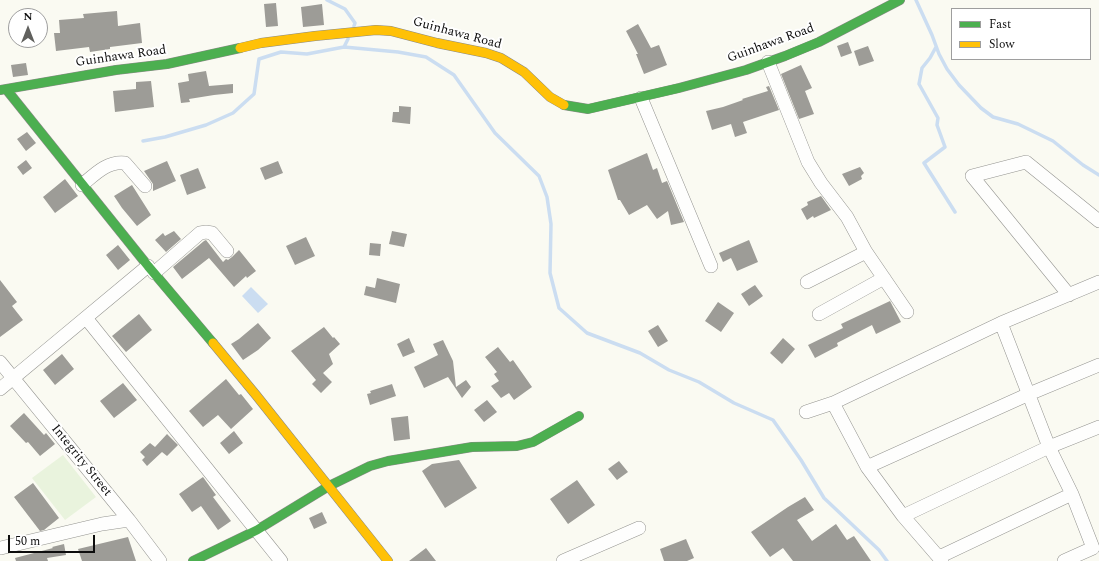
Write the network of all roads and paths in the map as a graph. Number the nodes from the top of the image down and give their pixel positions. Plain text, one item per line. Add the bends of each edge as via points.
1 (900, 0) edge
2 (768, 62) junction
3 (3, 89) edge
4 (641, 98) junction
5 (82, 185) junction
6 (145, 186) dead end
7 (1099, 221) edge
8 (227, 251) dead end
9 (866, 252) junction
10 (711, 266) dead end
11 (151, 270) junction
12 (884, 278) junction
13 (807, 282) dead end
14 (1099, 282) edge
15 (1069, 295) junction
16 (907, 312) dead end
17 (819, 314) dead end
18 (86, 318) junction
19 (1001, 323) junction
20 (0, 362) edge
21 (1099, 365) edge
22 (13, 377) junction
23 (0, 389) edge
24 (1028, 394) junction
25 (833, 403) junction
26 (806, 412) dead end
27 (579, 416) dead end
28 (1099, 427) edge
29 (1049, 447) junction
30 (868, 467) junction
31 (329, 486) junction
32 (1072, 494) junction
33 (903, 516) junction
34 (129, 520) junction
35 (639, 528) dead end
36 (257, 530) junction
37 (2, 548) dead end
38 (1090, 556) edge
39 (941, 559) edge
40 (160, 561) edge
41 (193, 561) edge
42 (281, 561) edge
43 (388, 561) edge
44 (563, 561) edge
45 (1064, 561) edge

1 - 2 street, Guinhawa Road via 855,25
2 - 4 street, Guinhawa Road
2 - 9 street via 808,162 821,184 847,217
3 - 4 street, Guinhawa Road via 167,64 261,44 357,32 391,31 501,58 524,72 550,97 575,108 588,109
3 - 5 street
4 - 10 street
5 - 6 street via 104,167 117,162 125,163
5 - 11 street
7 - 15 street via 1026,162 972,176
8 - 11 street via 212,233 200,233
9 - 12 street
9 - 13 street
11 - 18 street
11 - 31 street
12 - 16 street
12 - 17 street
14 - 15 street
15 - 19 street
18 - 22 street
18 - 36 street
19 - 24 street
19 - 25 street
20 - 22 street, Integrity Street
21 - 24 street
22 - 23 street
22 - 34 street, Integrity Street
24 - 29 street
24 - 30 street
25 - 26 street
25 - 30 street
27 - 31 street via 533,442 517,446 472,447 388,461 370,466
28 - 29 street
29 - 32 street
29 - 33 street
30 - 33 street
31 - 36 street
31 - 43 street
32 - 38 street via 1093,548
32 - 39 street
33 - 39 street
34 - 37 street
34 - 40 street, Integrity Street
35 - 44 street
36 - 41 street
36 - 42 street
38 - 45 street

